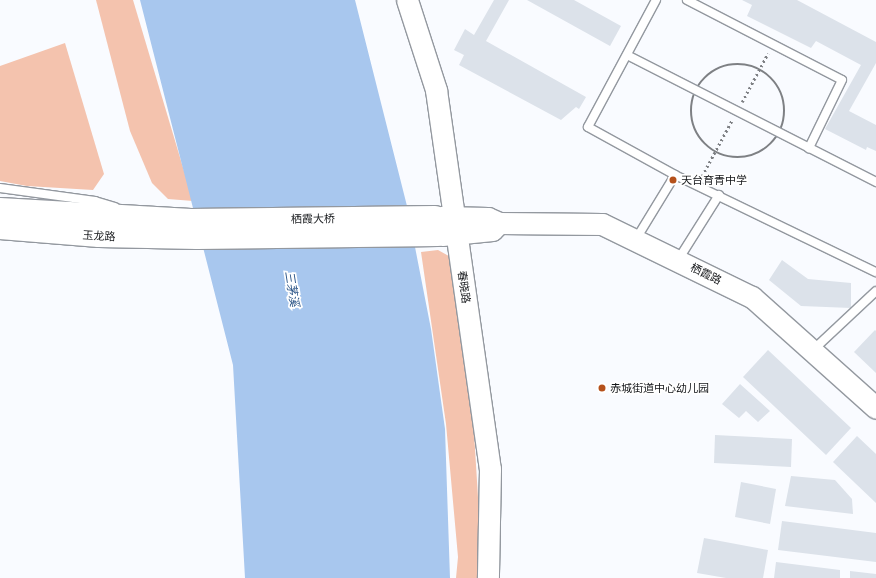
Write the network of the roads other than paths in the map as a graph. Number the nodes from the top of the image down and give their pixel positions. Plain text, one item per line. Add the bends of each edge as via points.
1 (407, 0) edge
2 (656, 0) edge
3 (687, 0) edge
4 (627, 55) junction
5 (809, 148) junction
6 (675, 175) junction
7 (876, 182) edge
8 (0, 188) edge
9 (719, 195) junction
10 (0, 209) edge
11 (148, 218) junction
12 (446, 226) junction
13 (0, 228) edge
14 (194, 229) junction
15 (636, 240) junction
16 (678, 261) junction
17 (876, 272) edge
18 (876, 291) edge
19 (813, 351) junction
20 (876, 408) edge
21 (488, 578) edge

1 - 12 street, 春晓路 via 436,90
2 - 4 lane
3 - 5 lane via 842,80
4 - 5 lane
4 - 6 lane via 588,127
5 - 7 lane
6 - 9 lane
6 - 15 lane
8 - 11 lane via 95,201
9 - 16 lane
9 - 17 lane
10 - 11 main road, 玉龙路
11 - 14 main road, 玉龙路
12 - 14 main road, 栖霞大桥
12 - 15 street, 栖霞路 via 492,230 499,223 602,224
12 - 21 street, 春晓路 via 490,469
13 - 14 main road, 玉龙路 via 99,236
15 - 16 street, 栖霞路
16 - 19 street, 栖霞路 via 752,297
18 - 19 lane
19 - 20 street, 栖霞路

